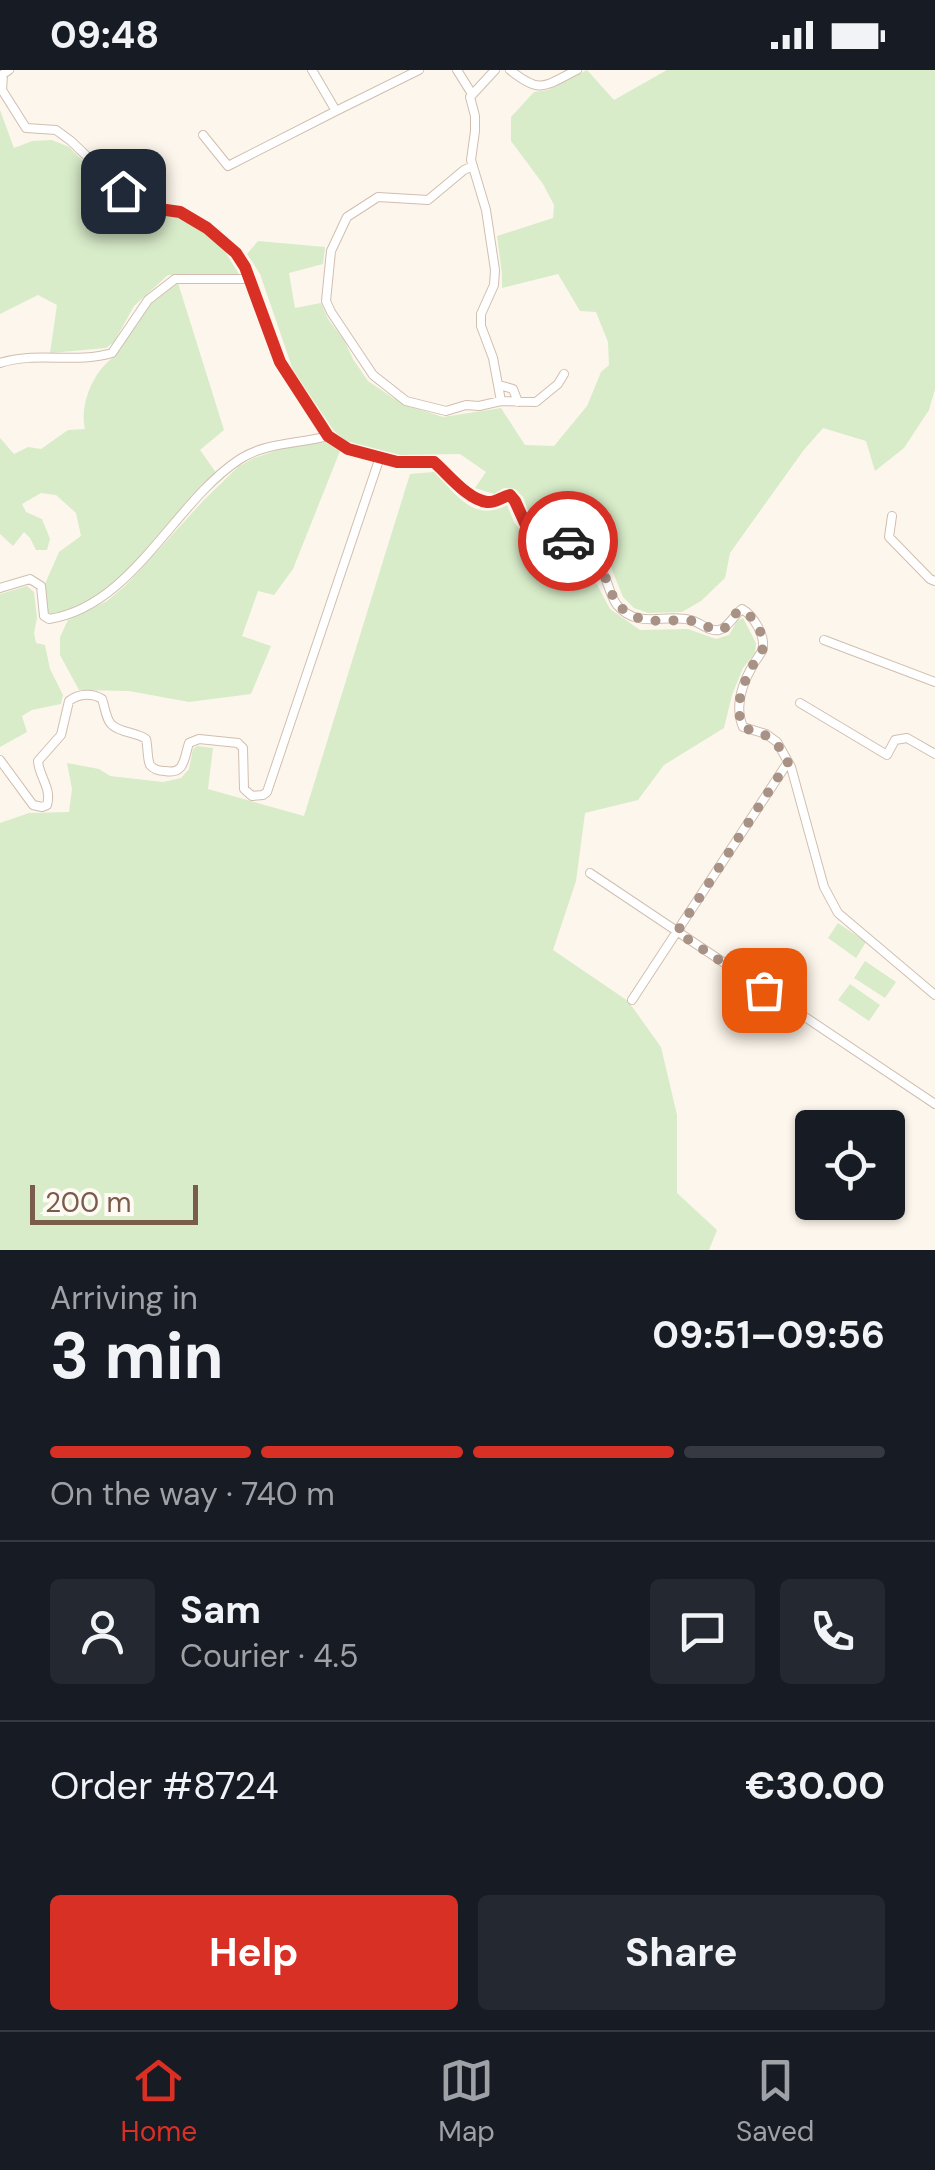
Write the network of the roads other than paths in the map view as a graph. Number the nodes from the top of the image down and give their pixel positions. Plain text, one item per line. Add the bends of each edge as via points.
1 (8, 70) edge
2 (312, 70) edge
3 (419, 70) edge
4 (458, 70) edge
5 (495, 70) edge
6 (510, 70) edge
7 (577, 70) edge
8 (472, 94) junction
9 (336, 111) junction
10 (204, 135) dead end
11 (472, 166) junction
12 (250, 280) junction
13 (0, 362) edge
14 (564, 374) dead end
15 (498, 385) junction
16 (502, 401) junction
17 (518, 402) junction
18 (328, 436) junction
19 (380, 457) junction
20 (892, 516) dead end
21 (935, 581) edge
22 (0, 588) edge
23 (824, 640) dead end
24 (935, 682) edge
25 (800, 702) dead end
26 (935, 754) edge
27 (0, 760) edge
28 (788, 762) junction
29 (590, 873) dead end
30 (677, 932) junction
31 (935, 995) edge
32 (632, 1000) dead end
33 (935, 1104) edge

1 - 12 street via 2,90 26,128 56,130 123,191 207,228 236,253
2 - 9 street
3 - 9 street
4 - 8 street
5 - 8 street
6 - 7 street via 540,86
8 - 11 street
9 - 10 street via 228,166
11 - 15 street via 495,270 480,314
11 - 16 street via 428,200 378,198 347,217 331,251 326,301 372,376 406,401 446,411
12 - 13 street via 175,279 139,310 112,353
12 - 18 street via 280,362
14 - 17 street via 546,396
15 - 16 street
15 - 17 street via 513,389
16 - 17 street
18 - 19 street
18 - 22 street via 284,442 239,460 122,580 81,610 49,620 36,582
19 - 27 street via 267,792 252,796 244,789 238,743 200,739 189,744 179,770 152,767 146,739 111,725 102,700 91,695 70,701 61,735 38,761 46,805 33,805
19 - 28 street via 434,462 483,502 510,495 532,531 566,540 602,569 616,604 632,616 689,620 716,630 742,610 750,613 762,652 738,715 743,728 777,742
20 - 21 street via 888,536
23 - 24 street
25 - 26 street via 887,755 895,740 906,738
28 - 30 street
28 - 31 street via 824,887 838,913
29 - 30 street
30 - 32 street
30 - 33 street

